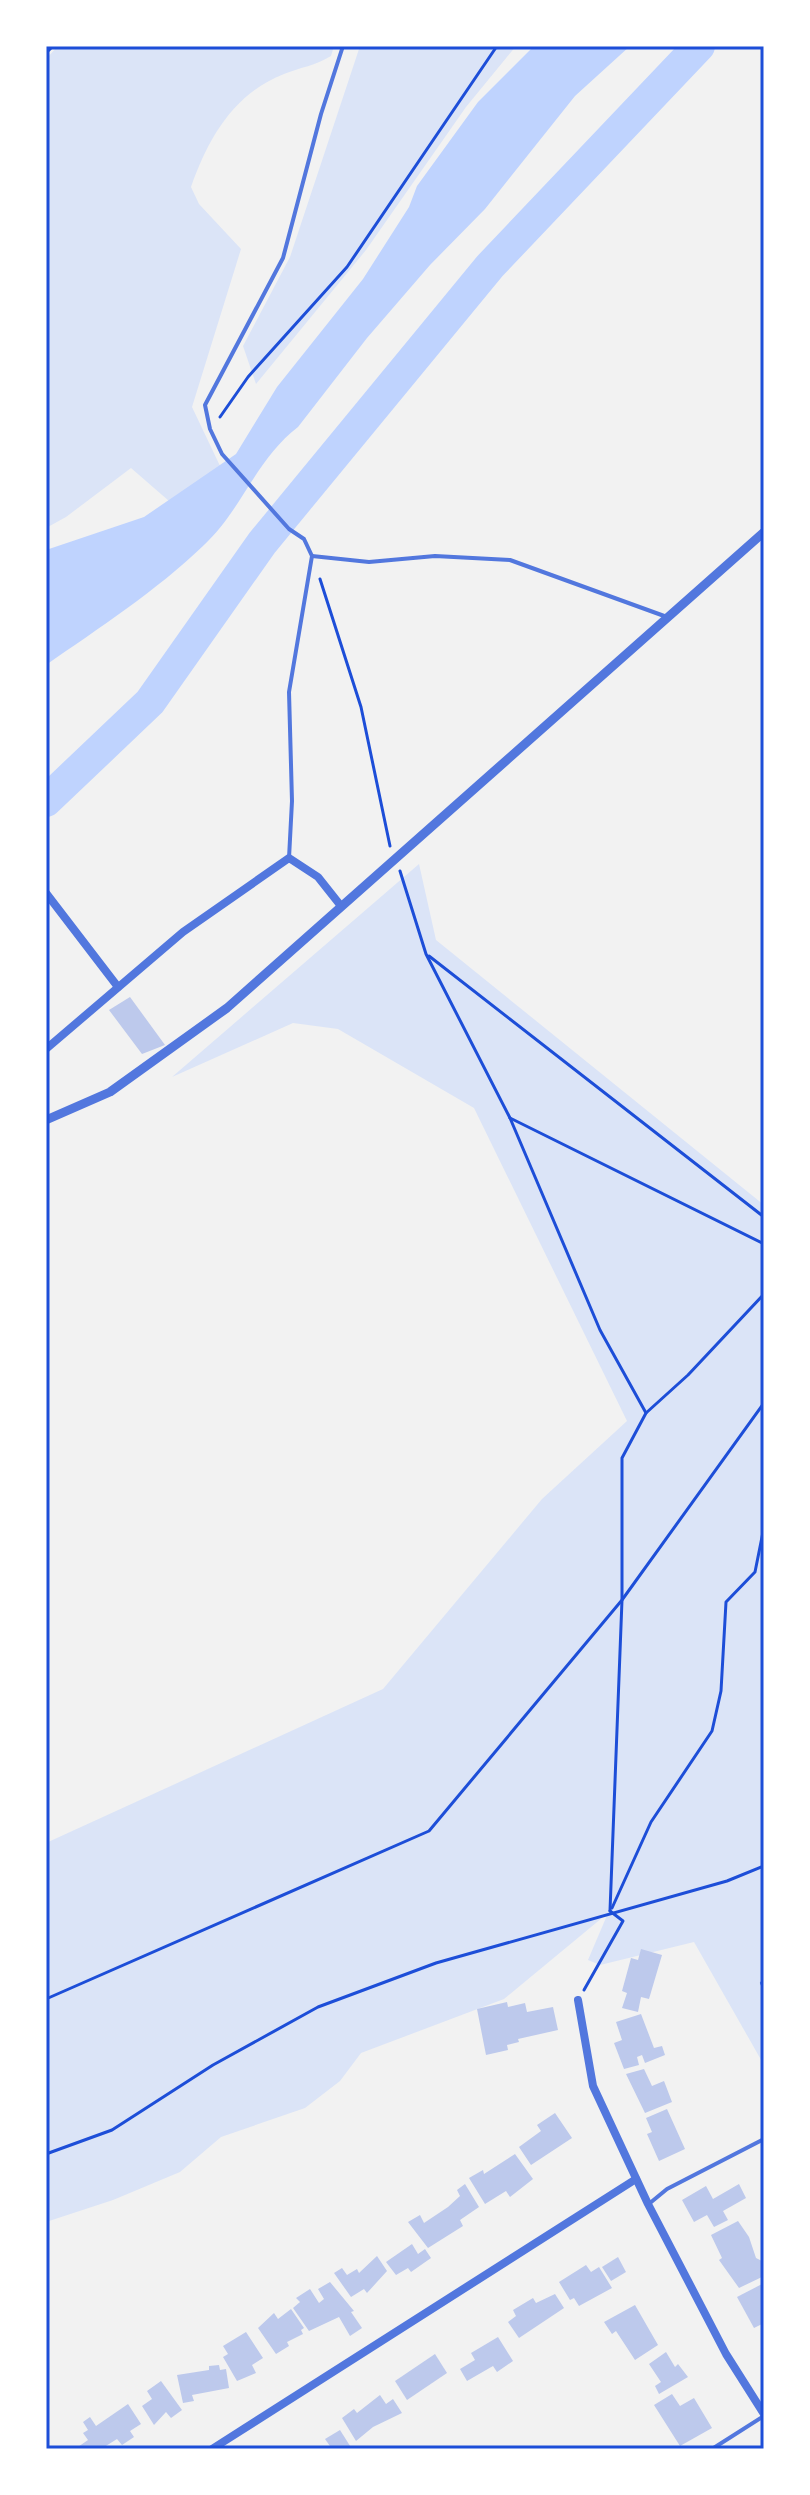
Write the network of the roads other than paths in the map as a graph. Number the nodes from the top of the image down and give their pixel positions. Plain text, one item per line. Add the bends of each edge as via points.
1 (343, 46) edge
2 (764, 532) edge
3 (312, 556) junction
4 (668, 617) junction
5 (289, 858) junction
6 (46, 893) edge
7 (341, 906) junction
8 (118, 987) junction
9 (46, 1049) edge
10 (46, 1120) edge
11 (578, 2000) road end
12 (764, 2139) edge
13 (636, 2179) junction
14 (648, 2204) junction
15 (764, 2415) edge
16 (212, 2449) edge
17 (712, 2449) edge

1 - 3 lane via 283,258 205,405 222,454 304,539
2 - 4 street
3 - 4 lane via 369,562 435,556 510,560
3 - 5 lane via 289,692
4 - 7 street
5 - 7 street via 318,877
5 - 8 street via 183,932
6 - 8 street
7 - 10 street via 227,1008 110,1092
8 - 9 street
11 - 13 street via 593,2086
12 - 14 lane
13 - 14 street
13 - 16 street
14 - 15 street
15 - 17 lane

